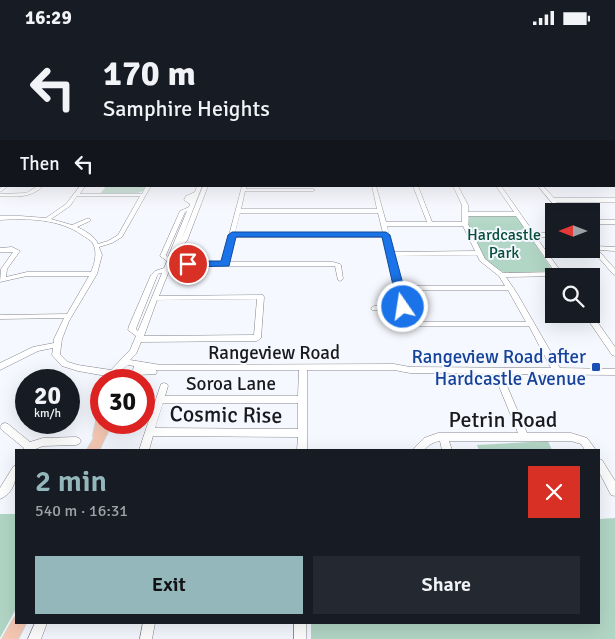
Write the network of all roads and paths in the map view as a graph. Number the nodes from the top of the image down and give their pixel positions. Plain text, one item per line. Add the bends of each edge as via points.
1 (40, 187) edge
2 (82, 187) edge
3 (148, 187) edge
4 (206, 187) edge
5 (374, 187) edge
6 (414, 187) edge
7 (456, 187) edge
8 (499, 187) edge
9 (541, 187) edge
10 (244, 188) edge
11 (198, 189) edge
12 (313, 190) dead end
13 (0, 193) edge
14 (76, 195) junction
15 (144, 195) junction
16 (552, 200) junction
17 (615, 200) edge
18 (555, 203) edge
19 (192, 206) junction
20 (238, 211) junction
21 (379, 211) junction
22 (466, 214) junction
23 (517, 214) junction
24 (0, 218) edge
25 (47, 220) junction
26 (88, 220) dead end
27 (615, 222) edge
28 (600, 223) edge
29 (383, 224) junction
30 (430, 224) junction
31 (465, 224) junction
32 (72, 227) junction
33 (232, 235) junction
34 (386, 235) junction
35 (532, 235) junction
36 (545, 235) edge
37 (97, 246) junction
38 (600, 248) edge
39 (615, 249) edge
40 (0, 250) edge
41 (174, 250) junction
42 (478, 253) junction
43 (390, 254) junction
44 (600, 255) edge
45 (169, 264) junction
46 (225, 264) junction
47 (555, 268) edge
48 (615, 273) edge
49 (94, 274) junction
50 (501, 275) junction
51 (545, 275) edge
52 (2, 279) edge
53 (340, 279) dead end
54 (399, 288) junction
55 (509, 288) junction
56 (155, 298) junction
57 (374, 307) dead end
58 (403, 307) junction
59 (68, 316) junction
60 (0, 317) edge
61 (594, 323) edge
62 (531, 324) junction
63 (139, 338) junction
64 (55, 345) junction
65 (614, 351) edge
66 (133, 352) junction
67 (137, 366) junction
68 (0, 367) edge
69 (615, 367) edge
70 (90, 369) edge
71 (123, 369) edge
72 (131, 369) edge
73 (131, 369) edge
74 (303, 370) junction
75 (596, 370) junction
76 (496, 371) junction
77 (557, 371) junction
78 (615, 372) edge
79 (164, 386) dead end
80 (160, 399) junction
81 (303, 399) junction
82 (155, 416) edge
83 (5, 427) dead end
84 (155, 432) edge
85 (302, 433) junction
86 (99, 434) edge
87 (100, 434) edge
88 (149, 434) edge
89 (98, 437) junction
90 (444, 437) junction
91 (524, 437) junction
92 (76, 441) dead end
93 (29, 448) edge
94 (93, 449) edge
95 (144, 449) edge
96 (302, 449) edge
97 (419, 449) edge
98 (447, 449) edge
99 (591, 449) edge
100 (600, 465) edge
101 (15, 472) edge
102 (615, 491) edge
103 (0, 494) edge
104 (18, 624) edge
105 (41, 624) edge
106 (149, 624) edge
107 (300, 624) edge
108 (10, 639) edge
109 (34, 639) edge
110 (146, 639) edge
111 (300, 639) edge

1 - 13 street via 30,194
2 - 14 street
3 - 15 street
4 - 41 street via 184,241
5 - 21 street
6 - 30 street
7 - 22 street
8 - 23 street
9 - 16 street
10 - 12 street
10 - 20 street
11 - 19 street
14 - 15 street
14 - 25 street
15 - 37 street via 120,236
16 - 17 street
16 - 18 street
19 - 41 street
19 - 45 street via 183,211 163,256
20 - 21 street
20 - 33 street
21 - 29 street
22 - 23 street
22 - 31 street
23 - 35 street
24 - 25 street
25 - 32 street
26 - 32 street
27 - 28 street
29 - 30 street
29 - 34 street
30 - 31 street
31 - 42 street
32 - 37 street via 88,234
33 - 34 street
33 - 46 street
34 - 43 street
35 - 36 street
35 - 47 street
37 - 49 street via 100,258
38 - 39 street
40 - 52 street via 18,251 4,269
41 - 45 street
42 - 43 street
42 - 50 street
43 - 54 street
44 - 48 street
45 - 46 street
45 - 56 street
45 - 63 street via 154,275 133,326 132,330
46 - 53 street via 333,264 338,265
49 - 52 street via 26,274
49 - 59 street
50 - 51 street
50 - 55 street
54 - 55 street
54 - 58 street
55 - 62 street
56 - 63 street
56 - 63 street via 261,297 257,338
57 - 58 street
58 - 62 street via 407,319 420,324
59 - 60 street
59 - 64 street
61 - 65 street
62 - 77 street
63 - 66 street
64 - 68 street via 36,349
64 - 70 street, Rangeview Road via 56,355 65,364
66 - 67 street
66 - 71 street
67 - 72 street
67 - 73 street, Rangeview Road
67 - 74 street, Rangeview Road via 198,370
69 - 75 street, Rangeview Road
74 - 76 street, Rangeview Road
74 - 81 street
75 - 77 street, Rangeview Road
75 - 78 street, Rangeview Road
76 - 77 street, Rangeview Road
76 - 91 street
79 - 80 street
80 - 81 street, Soroa Lane
80 - 82 street
81 - 85 street
83 - 93 street
84 - 85 street, Cosmic Rise
85 - 96 street
86 - 89 main road
87 - 89 main road
88 - 95 street
89 - 94 main road
90 - 91 street, Petrin Road
90 - 97 street, Petrin Road via 427,441
90 - 98 street
91 - 99 street, Petrin Road via 571,437 584,441
92 - 93 street via 43,442
100 - 102 street
101 - 103 street
104 - 108 main road
105 - 109 street
106 - 110 street
107 - 111 street

